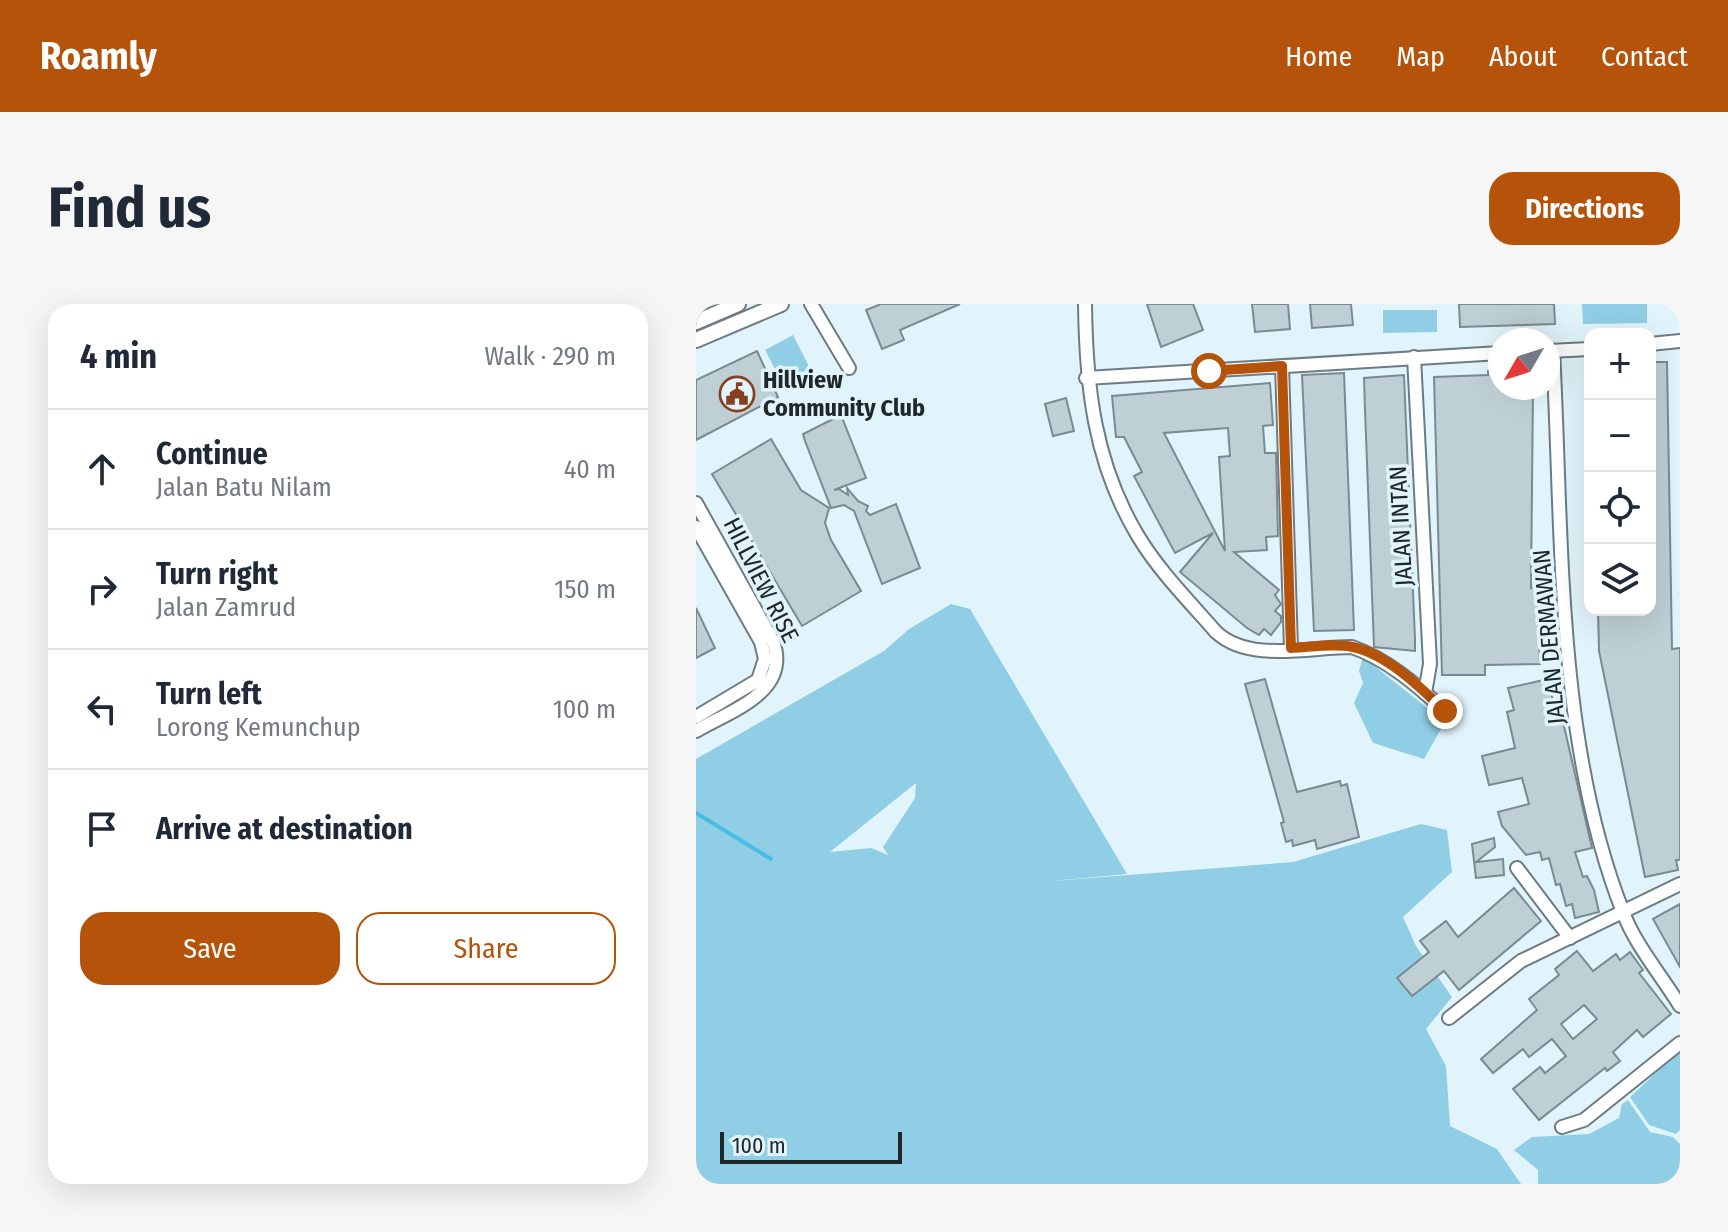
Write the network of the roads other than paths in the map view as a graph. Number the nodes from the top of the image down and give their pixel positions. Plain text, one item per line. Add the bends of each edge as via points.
1 (738, 304) edge
2 (781, 304) edge
3 (811, 304) edge
4 (1085, 304) edge
5 (696, 322) edge
6 (696, 340) edge
7 (1680, 341) edge
8 (1656, 343) edge
9 (1584, 349) edge
10 (1560, 350) edge
11 (1488, 354) edge
12 (1414, 357) junction
13 (1282, 366) junction
14 (849, 368) dead end
15 (1086, 378) junction
16 (1553, 400) edge
17 (696, 503) edge
18 (696, 527) edge
19 (1291, 648) junction
20 (1425, 693) junction
21 (1445, 711) dead end
22 (696, 717) edge
23 (696, 731) edge
24 (1517, 868) dead end
25 (1680, 884) edge
26 (1623, 914) junction
27 (1570, 938) junction
28 (1680, 1006) edge
29 (1449, 1018) dead end
30 (1680, 1043) edge
31 (1562, 1127) dead end

1 - 5 street
2 - 6 street
3 - 14 street
4 - 15 street
7 - 8 street
9 - 10 street
11 - 12 street
12 - 13 street
12 - 20 street, JALAN INTAN via 1430,664
13 - 15 street
13 - 19 street
15 - 19 street via 1105,461 1138,536 1216,632 1236,647
16 - 26 street, JALAN DERMAWAN via 1570,664 1585,776
17 - 23 street, HILLVIEW RISE via 778,659 774,679 764,692
18 - 22 street, HILLVIEW RISE via 761,642 765,659 758,680
19 - 20 street via 1352,647
20 - 21 street
24 - 27 street
25 - 26 street
26 - 27 street
26 - 28 street, JALAN DERMAWAN
27 - 29 street via 1521,961
30 - 31 street via 1584,1120

